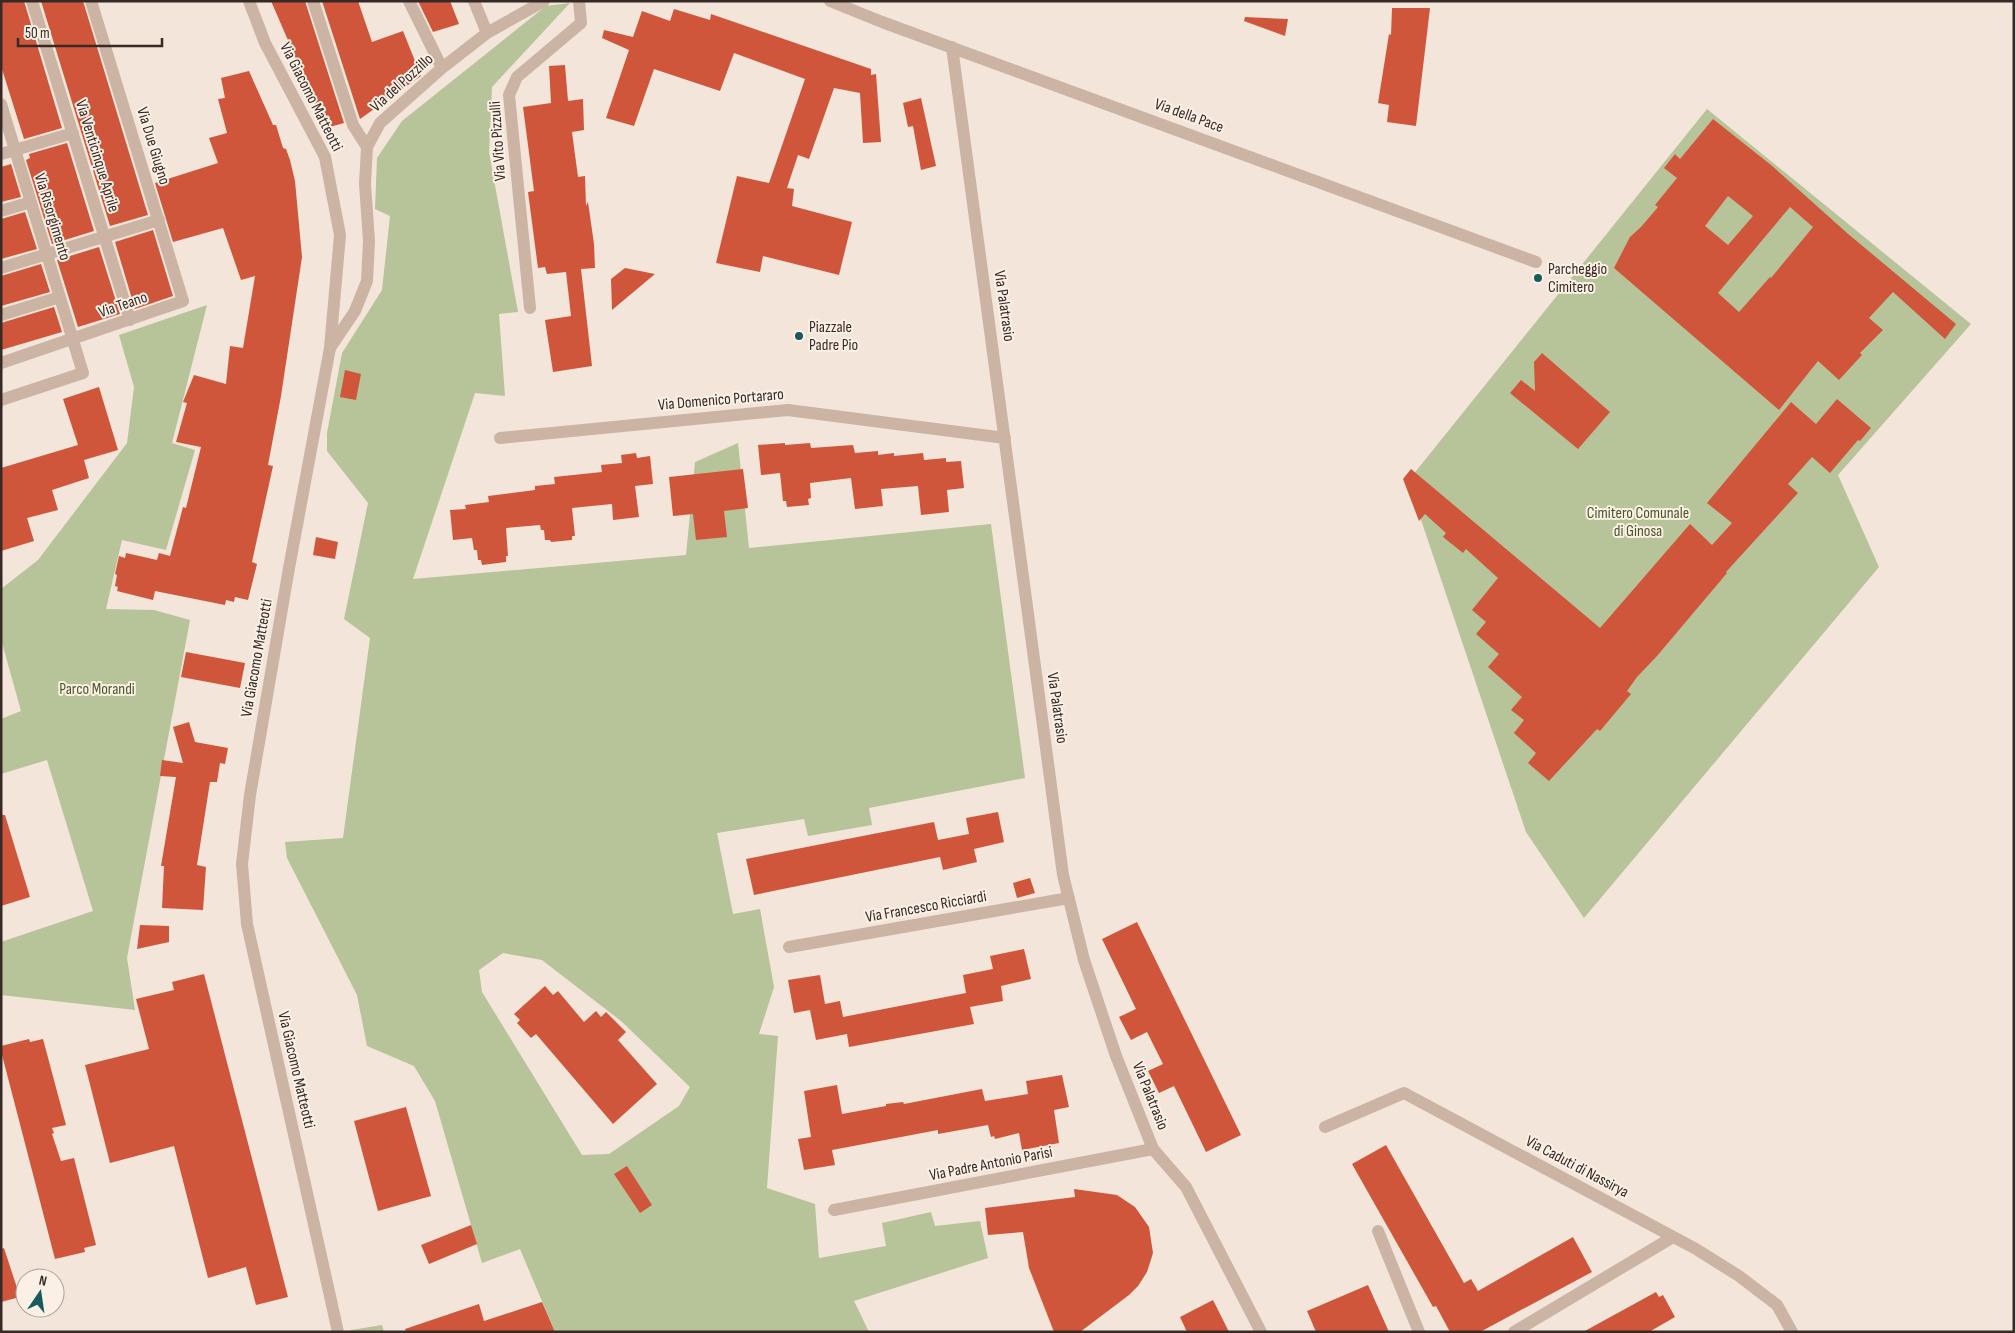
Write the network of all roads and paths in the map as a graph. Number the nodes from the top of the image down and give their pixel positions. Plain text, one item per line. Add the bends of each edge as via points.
1 (32, 1) edge
2 (91, 1) edge
3 (248, 1) edge
4 (313, 1) edge
5 (409, 1) edge
6 (474, 1) edge
7 (544, 1) edge
8 (579, 1) edge
9 (830, 1) edge
10 (486, 33) junction
11 (952, 47) junction
12 (442, 68) junction
13 (1, 104) edge
14 (72, 133) junction
15 (367, 147) junction
16 (15, 150) junction
17 (1, 154) edge
18 (31, 202) junction
19 (1, 211) edge
20 (159, 220) junction
21 (105, 236) junction
22 (46, 254) junction
23 (1536, 262) dead end
24 (1, 268) edge
25 (60, 297) junction
26 (183, 302) joint
27 (530, 308) dead end
28 (1, 315) edge
29 (130, 320) junction
30 (73, 339) junction
31 (330, 348) junction
32 (1, 363) edge
33 (1, 400) edge
34 (500, 438) dead end
35 (1005, 438) junction
36 (1069, 898) junction
37 (789, 947) dead end
38 (1325, 1127) dead end
39 (1153, 1149) junction
40 (834, 1210) dead end
41 (1378, 1231) dead end
42 (1673, 1237) junction
43 (338, 1332) edge
44 (1262, 1332) edge
45 (1419, 1332) edge
46 (1514, 1332) edge
47 (1792, 1332) edge

1 - 14 street, Via Venticinque Aprile
2 - 20 street, Via Due Giugno
3 - 31 street, Via Giacomo Matteotti via 265,43 325,157 340,235
4 - 15 street via 352,125
5 - 12 street
6 - 10 street
7 - 10 street, Via del Pozzillo
8 - 27 street, Via Vito Pizzulli via 581,23 517,77 509,95
9 - 11 street, Via della Pace
10 - 12 street, Via del Pozzillo
11 - 23 street, Via della Pace
11 - 35 street, Via Palatrasio
12 - 15 street, Via del Pozzillo via 380,123
13 - 16 street, Via Risorgimento
14 - 16 street
14 - 21 street, Via Venticinque Aprile
15 - 31 street, Via del Pozzillo via 367,281 355,311
16 - 17 street
16 - 18 street, Via Risorgimento
18 - 19 street
18 - 22 street, Via Risorgimento
20 - 21 street
20 - 26 street, Via Due Giugno
21 - 22 street
21 - 29 street, Via Venticinque Aprile
22 - 24 street
22 - 25 street, Via Risorgimento
25 - 28 street
25 - 30 street, Via Risorgimento
26 - 29 street, Via Teano
29 - 30 street, Via Teano
30 - 32 street, Via Teano
30 - 33 street via 83,373
31 - 43 street, Via Giacomo Matteotti via 289,568 242,864 247,924
34 - 35 street, Via Domenico Portararo via 788,410
35 - 36 street, Via Palatrasio
36 - 37 street, Via Francesco Ricciardi
36 - 39 street, Via Palatrasio via 1084,960 1116,1056
38 - 42 street, Via Caduti di Nassirya via 1404,1093
39 - 40 street, Via Padre Antonio Parisi
39 - 44 street, Via Palatrasio via 1186,1187
41 - 45 street
42 - 46 street
42 - 47 street, Via Caduti di Nassirya via 1739,1276 1777,1305

